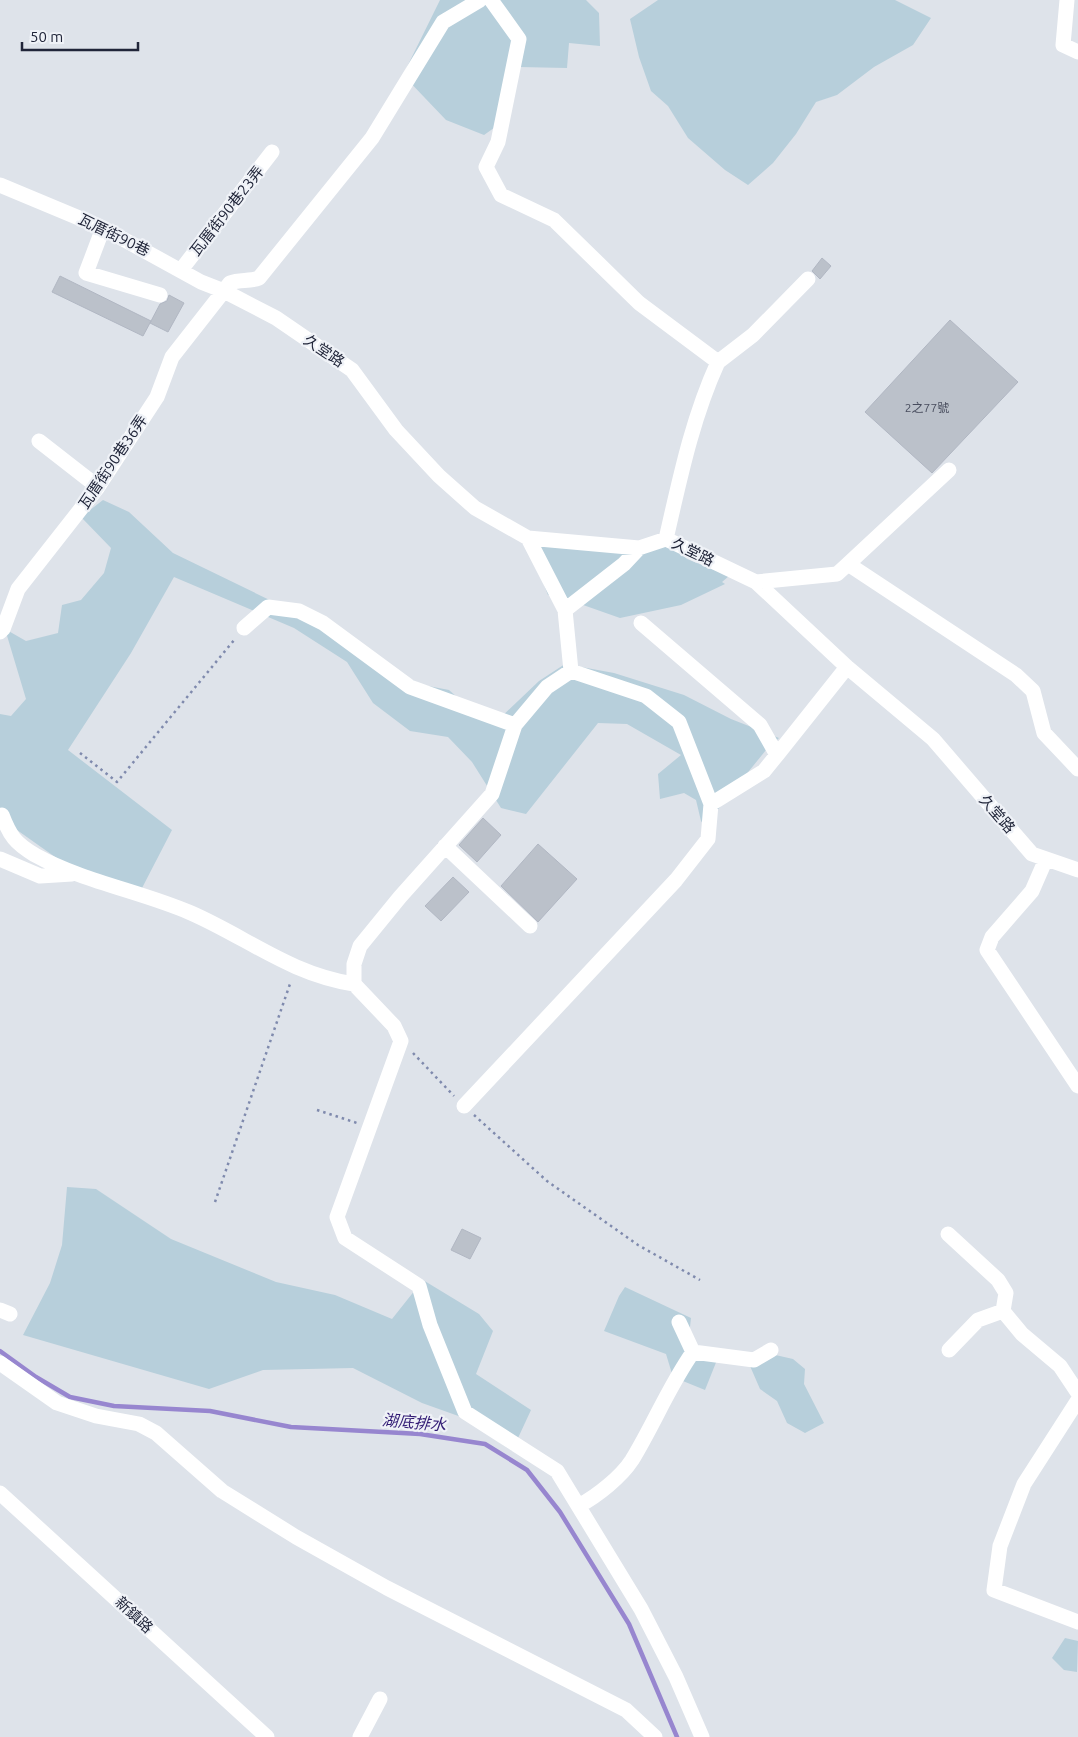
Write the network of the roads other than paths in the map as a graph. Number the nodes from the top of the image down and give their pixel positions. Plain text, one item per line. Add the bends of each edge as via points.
1 (480, 0) edge
2 (491, 0) edge
3 (1067, 0) edge
4 (1078, 52) edge
5 (272, 152) dead end
6 (0, 185) edge
7 (103, 228) junction
8 (181, 270) junction
9 (808, 279) dead end
10 (224, 291) junction
11 (160, 295) dead end
12 (718, 362) junction
13 (39, 441) dead end
14 (949, 470) dead end
15 (98, 487) junction
16 (528, 538) junction
17 (666, 539) junction
18 (639, 548) junction
19 (848, 564) junction
20 (756, 582) junction
21 (565, 610) junction
22 (641, 623) dead end
23 (244, 628) road end
24 (0, 632) edge
25 (847, 667) junction
26 (571, 671) junction
27 (515, 726) junction
28 (777, 755) junction
29 (1078, 769) edge
30 (711, 804) junction
31 (2, 815) dead end
32 (445, 846) junction
33 (0, 859) edge
34 (1046, 859) junction
35 (1078, 870) edge
36 (74, 874) junction
37 (530, 926) dead end
38 (354, 984) junction
39 (1078, 1086) edge
40 (464, 1106) road end
41 (948, 1234) dead end
42 (1003, 1310) junction
43 (679, 1322) dead end
44 (771, 1350) dead end
45 (949, 1350) dead end
46 (694, 1352) junction
47 (0, 1363) edge
48 (1078, 1393) edge
49 (1078, 1400) edge
50 (0, 1493) edge
51 (580, 1505) junction
52 (1078, 1622) edge
53 (380, 1698) dead end
54 (267, 1737) edge
55 (360, 1737) edge
56 (655, 1737) edge
57 (702, 1737) edge

1 - 10 street via 443,22 372,138 259,278 236,280
2 - 12 street via 519,39 498,142 486,167 501,195 554,220 639,303
3 - 4 street via 1063,45
5 - 8 street, 瓦厝街90巷23弄
6 - 7 street, 瓦厝街90巷
7 - 8 street, 瓦厝街90巷
7 - 11 street via 86,273
8 - 10 street, 瓦厝街90巷
9 - 12 street via 753,335
10 - 15 street, 瓦厝街90巷36弄 via 172,357 157,397
10 - 16 street, 久堂路 via 276,318 352,370 396,430 438,476 475,508
12 - 17 street via 689,438
13 - 15 street
14 - 19 street
15 - 24 street, 瓦厝街90巷36弄 via 18,590
16 - 18 street, 久堂路
16 - 21 street
17 - 18 street, 久堂路
17 - 20 street, 久堂路
18 - 21 street via 624,564
19 - 20 street via 837,574
19 - 29 street via 1016,675 1033,691 1044,733
20 - 25 street, 久堂路
21 - 26 street
22 - 28 street via 760,725
23 - 27 street via 268,607 299,611 323,623 410,687
25 - 28 street
25 - 34 street, 久堂路 via 933,739 1032,854
26 - 27 street via 547,687
26 - 30 street via 646,696 679,722
27 - 32 street via 492,794
28 - 30 street via 764,771
30 - 40 street via 708,838 676,880
31 - 36 street via 11,837 33,854
32 - 37 street
32 - 38 street via 360,946 354,964
33 - 36 street via 40,876
34 - 35 street, 久堂路
34 - 39 street via 1032,891 992,937 987,950
36 - 38 street via 141,894 192,914 295,968
38 - 51 street via 394,1026 401,1041 337,1217 345,1238 419,1286 430,1325 465,1412 558,1471
41 - 42 street via 998,1280 1006,1293
42 - 45 street via 978,1320
42 - 48 street via 1022,1334 1060,1366
43 - 46 street
44 - 46 street via 754,1360
46 - 51 street via 676,1376 631,1462 596,1497
47 - 56 street via 57,1402 96,1416 140,1424 156,1433 222,1491 296,1537 387,1588 626,1710
49 - 52 street via 1024,1484 1000,1546 994,1590
50 - 54 street, 新鎮路
51 - 57 street via 641,1608
53 - 55 street

